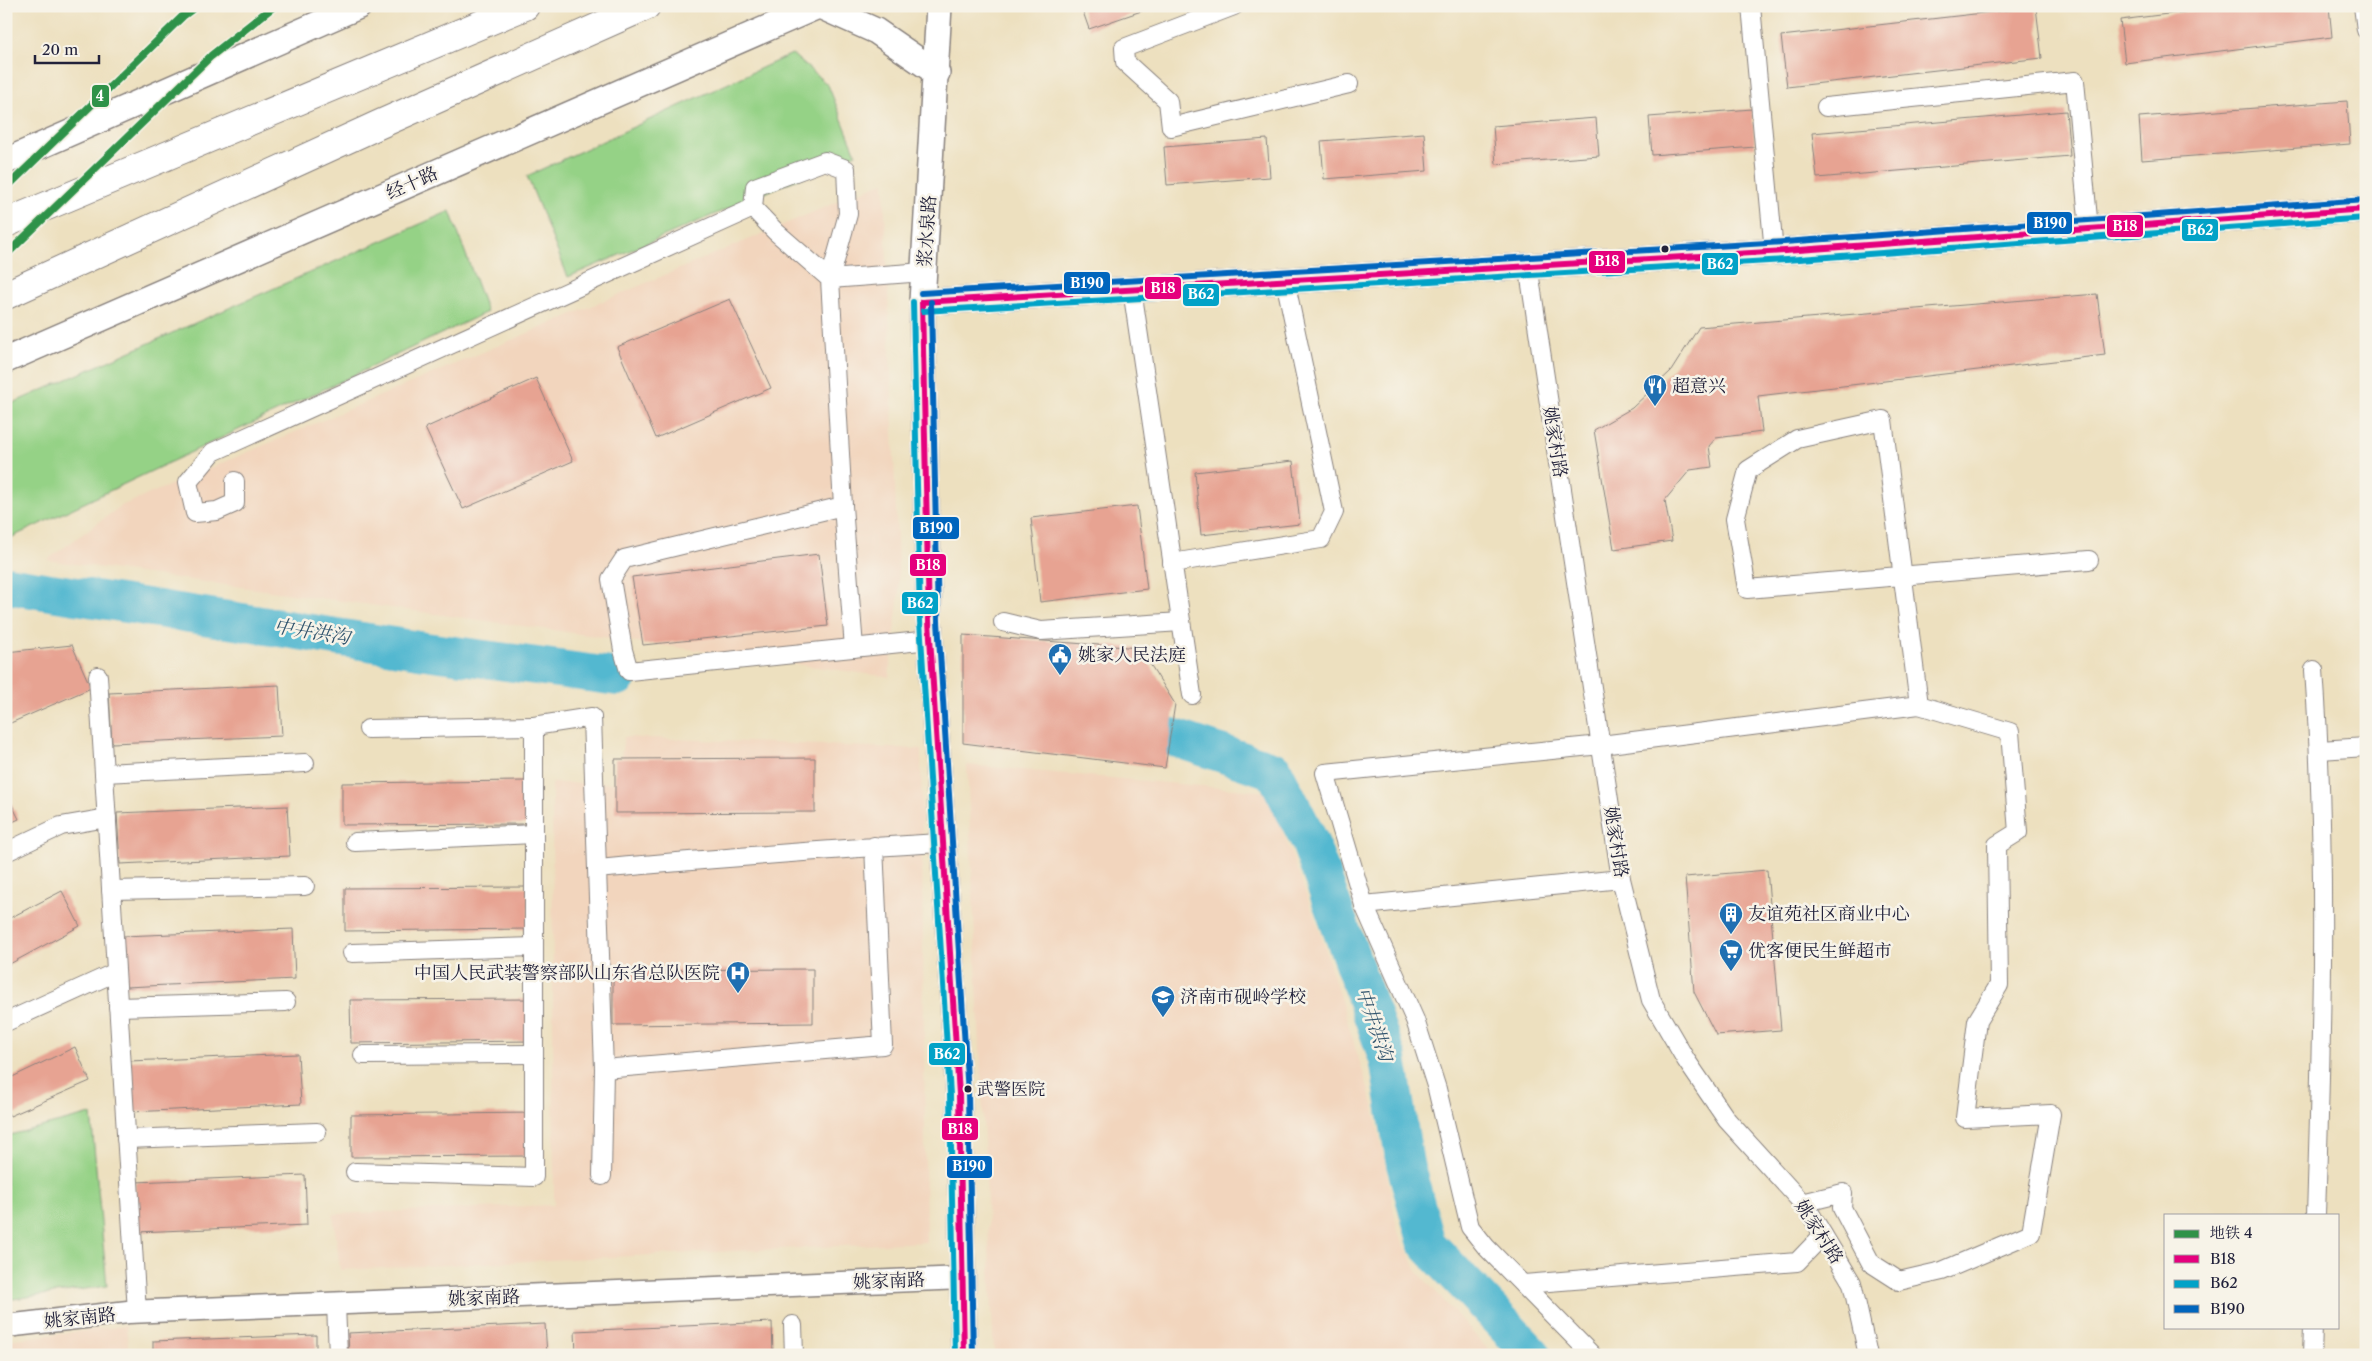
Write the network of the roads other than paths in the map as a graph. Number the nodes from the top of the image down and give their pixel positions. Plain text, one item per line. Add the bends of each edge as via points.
1 (359, 6) edge
2 (525, 6) edge
3 (646, 6) edge
4 (819, 6) edge
5 (940, 6) edge
6 (1234, 6) edge
7 (1751, 6) edge
8 (2363, 6) edge
9 (2366, 30) edge
10 (937, 74) junction
11 (1349, 84) dead end
12 (1826, 107) dead end
13 (6, 161) edge
14 (753, 208) junction
15 (2366, 210) edge
16 (16, 218) edge
17 (2089, 228) junction
18 (1774, 252) junction
19 (1528, 264) junction
20 (924, 272) junction
21 (830, 279) junction
22 (1285, 280) junction
23 (1132, 289) junction
24 (6, 295) edge
25 (922, 302) junction
26 (6, 360) edge
27 (235, 481) dead end
28 (843, 506) junction
29 (2089, 560) dead end
30 (1172, 563) junction
31 (1903, 577) junction
32 (1003, 622) dead end
33 (1181, 622) junction
34 (930, 640) junction
35 (854, 648) junction
36 (2314, 670) dead end
37 (98, 676) dead end
38 (1192, 696) dead end
39 (1919, 705) junction
40 (534, 726) junction
41 (368, 729) dead end
42 (1601, 746) junction
43 (2366, 747) edge
44 (2320, 750) junction
45 (305, 764) dead end
46 (104, 773) junction
47 (107, 818) junction
48 (534, 834) junction
49 (355, 842) dead end
50 (941, 843) junction
51 (874, 846) junction
52 (6, 852) edge
53 (597, 869) junction
54 (1621, 879) junction
55 (305, 886) dead end
56 (111, 890) junction
57 (1364, 905) junction
58 (534, 948) junction
59 (352, 952) dead end
60 (116, 972) junction
61 (286, 1002) dead end
62 (118, 1007) junction
63 (6, 1022) edge
64 (534, 1054) junction
65 (363, 1055) dead end
66 (604, 1069) junction
67 (317, 1132) dead end
68 (126, 1139) junction
69 (355, 1172) dead end
70 (602, 1176) dead end
71 (1802, 1203) junction
72 (2316, 1214) edge
73 (1823, 1235) junction
74 (963, 1278) junction
75 (1524, 1284) junction
76 (336, 1304) junction
77 (137, 1312) junction
78 (793, 1325) dead end
79 (6, 1326) edge
80 (2313, 1328) edge
81 (338, 1355) edge
82 (794, 1355) edge
83 (964, 1355) edge
84 (1592, 1355) edge
85 (1868, 1355) edge
86 (2312, 1355) edge

1 - 13 main road
2 - 16 highway
3 - 24 highway
4 - 10 main road via 876,31
4 - 26 main road, 经十路
5 - 10 main road, 浆水泉路
6 - 11 street via 1124,48 1125,62 1168,101 1171,127
7 - 18 street
8 - 9 street
10 - 20 main road, 浆水泉路
12 - 17 street via 2075,80
14 - 21 street
14 - 21 street via 755,187 825,161 846,169 848,214
14 - 27 street via 213,452 188,482 195,513 217,511 235,503
15 - 17 main road
17 - 18 main road
18 - 19 main road
19 - 22 main road
19 - 42 street, 姚家村路
20 - 21 street
20 - 25 main road, 浆水泉路
21 - 28 street
22 - 23 main road
22 - 30 street via 1334,512 1321,539
23 - 25 main road
23 - 30 street
25 - 34 main road, 浆水泉路
28 - 35 street
28 - 35 street via 624,559 611,579 622,650 629,671
29 - 31 street
30 - 33 street
31 - 31 street via 1883,420 1797,439 1748,470 1735,519 1747,589
31 - 39 street
32 - 33 street via 1041,631
33 - 38 street
34 - 35 street
34 - 50 main road, 浆水泉路
36 - 44 street
37 - 46 street
39 - 42 street
39 - 71 street via 2010,732 2018,832 1997,845 2000,985 1978,1021 1965,1118 2051,1114 2031,1233 1942,1271 1899,1281 1871,1263 1842,1208 1843,1193
40 - 41 street
40 - 48 street
40 - 53 street via 592,717
42 - 54 street, 姚家村路
42 - 57 street via 1325,773
43 - 44 street
44 - 72 street via 2323,996
45 - 46 street
46 - 47 street
47 - 52 street via 61,826
47 - 56 street
48 - 49 street
48 - 58 street
50 - 51 street
50 - 74 main road, 浆水泉路 via 959,1095
51 - 53 street
51 - 66 street via 883,1046
53 - 66 street
54 - 57 street
54 - 71 street, 姚家村路 via 1651,1000 1686,1060 1727,1120
55 - 56 street
56 - 60 street
57 - 75 street via 1415,1020 1437,1089 1470,1227
58 - 59 street
58 - 64 street
60 - 62 street
60 - 63 street
61 - 62 street
62 - 68 street
64 - 65 street
64 - 69 street via 534,1176
66 - 70 street
67 - 68 street
68 - 77 street
71 - 73 street, 姚家村路
73 - 75 street via 1796,1262
73 - 85 street, 姚家村路 via 1852,1283
74 - 76 street, 姚家南路
74 - 83 main road, 浆水泉路
75 - 84 street
76 - 77 street, 姚家南路
76 - 81 street
77 - 79 street, 姚家南路
78 - 82 street
80 - 86 street

